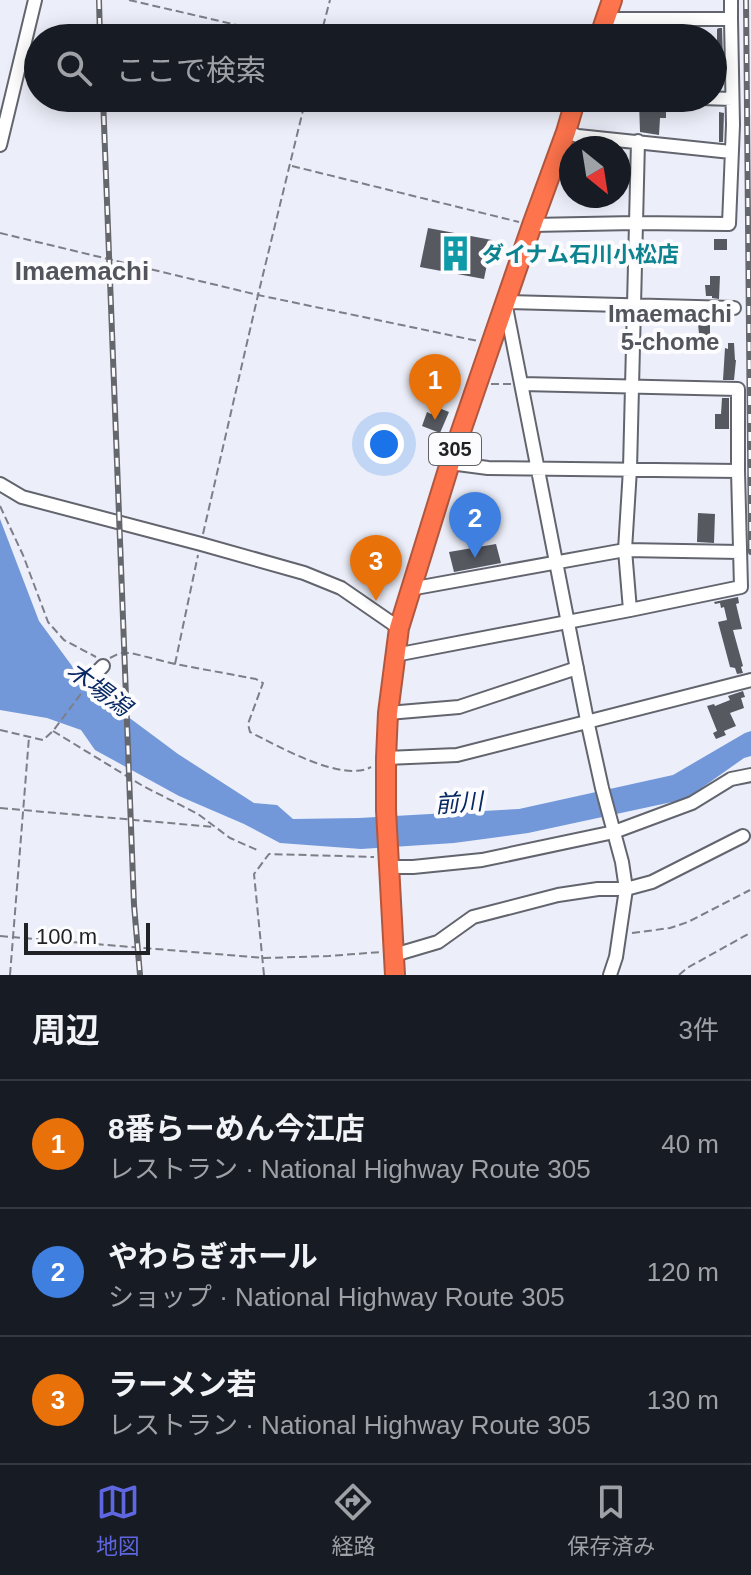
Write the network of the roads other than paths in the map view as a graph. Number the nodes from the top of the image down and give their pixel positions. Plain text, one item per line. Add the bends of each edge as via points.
1 (35, 0) edge
2 (612, 0) edge
3 (731, 0) edge
4 (606, 19) junction
5 (731, 19) junction
6 (29, 24) edge
7 (604, 24) edge
8 (24, 46) edge
9 (727, 99) edge
10 (732, 99) junction
11 (572, 112) edge
12 (566, 132) junction
13 (638, 141) junction
14 (0, 145) edge
15 (731, 152) junction
16 (635, 223) junction
17 (532, 225) junction
18 (505, 302) junction
19 (633, 305) junction
20 (734, 308) dead end
21 (522, 384) junction
22 (631, 387) junction
23 (450, 463) junction
24 (538, 467) junction
25 (630, 469) junction
26 (738, 471) junction
27 (0, 484) edge
28 (625, 550) junction
29 (740, 552) junction
30 (557, 562) junction
31 (410, 589) junction
32 (630, 610) junction
33 (568, 623) junction
34 (399, 628) junction
35 (395, 655) junction
36 (577, 668) junction
37 (751, 680) edge
38 (388, 713) junction
39 (587, 720) junction
40 (386, 758) junction
41 (751, 775) edge
42 (614, 832) junction
43 (743, 836) dead end
44 (389, 863) junction
45 (626, 889) junction
46 (394, 953) junction
47 (395, 975) edge
48 (611, 975) edge

1 - 6 street
2 - 4 highway
3 - 5 street
4 - 5 street
4 - 7 highway
5 - 10 street
8 - 14 street
9 - 10 street
10 - 15 street
11 - 12 highway, 305
12 - 13 street
12 - 17 highway, 305
13 - 15 street
13 - 16 street
15 - 16 street via 729,224
16 - 17 street
16 - 19 street
17 - 18 highway, 305
18 - 19 street
18 - 21 street
18 - 23 highway, 305
19 - 20 street
19 - 22 street
21 - 22 street
21 - 24 street
22 - 25 street
22 - 26 street via 738,389
23 - 24 street
23 - 31 highway, 305
24 - 25 street
24 - 30 street
25 - 26 street
25 - 28 street
26 - 29 street
27 - 34 street via 22,497 304,573 341,588
28 - 29 street
28 - 30 street
28 - 32 street
29 - 32 street via 741,587
30 - 31 street
30 - 33 street
31 - 34 highway, 305
32 - 33 street
33 - 35 street
33 - 36 street
34 - 35 highway, 305
35 - 38 highway, 305
36 - 38 street via 459,707
36 - 39 street
37 - 39 street
38 - 40 highway, 305
39 - 40 street via 457,755
39 - 42 street
40 - 44 highway, 305
41 - 42 street
42 - 44 street via 482,860 413,867
42 - 45 street
43 - 45 street via 652,882
44 - 46 highway, 305
45 - 46 street via 558,895 473,917 438,942
45 - 48 street
46 - 47 highway, 305

